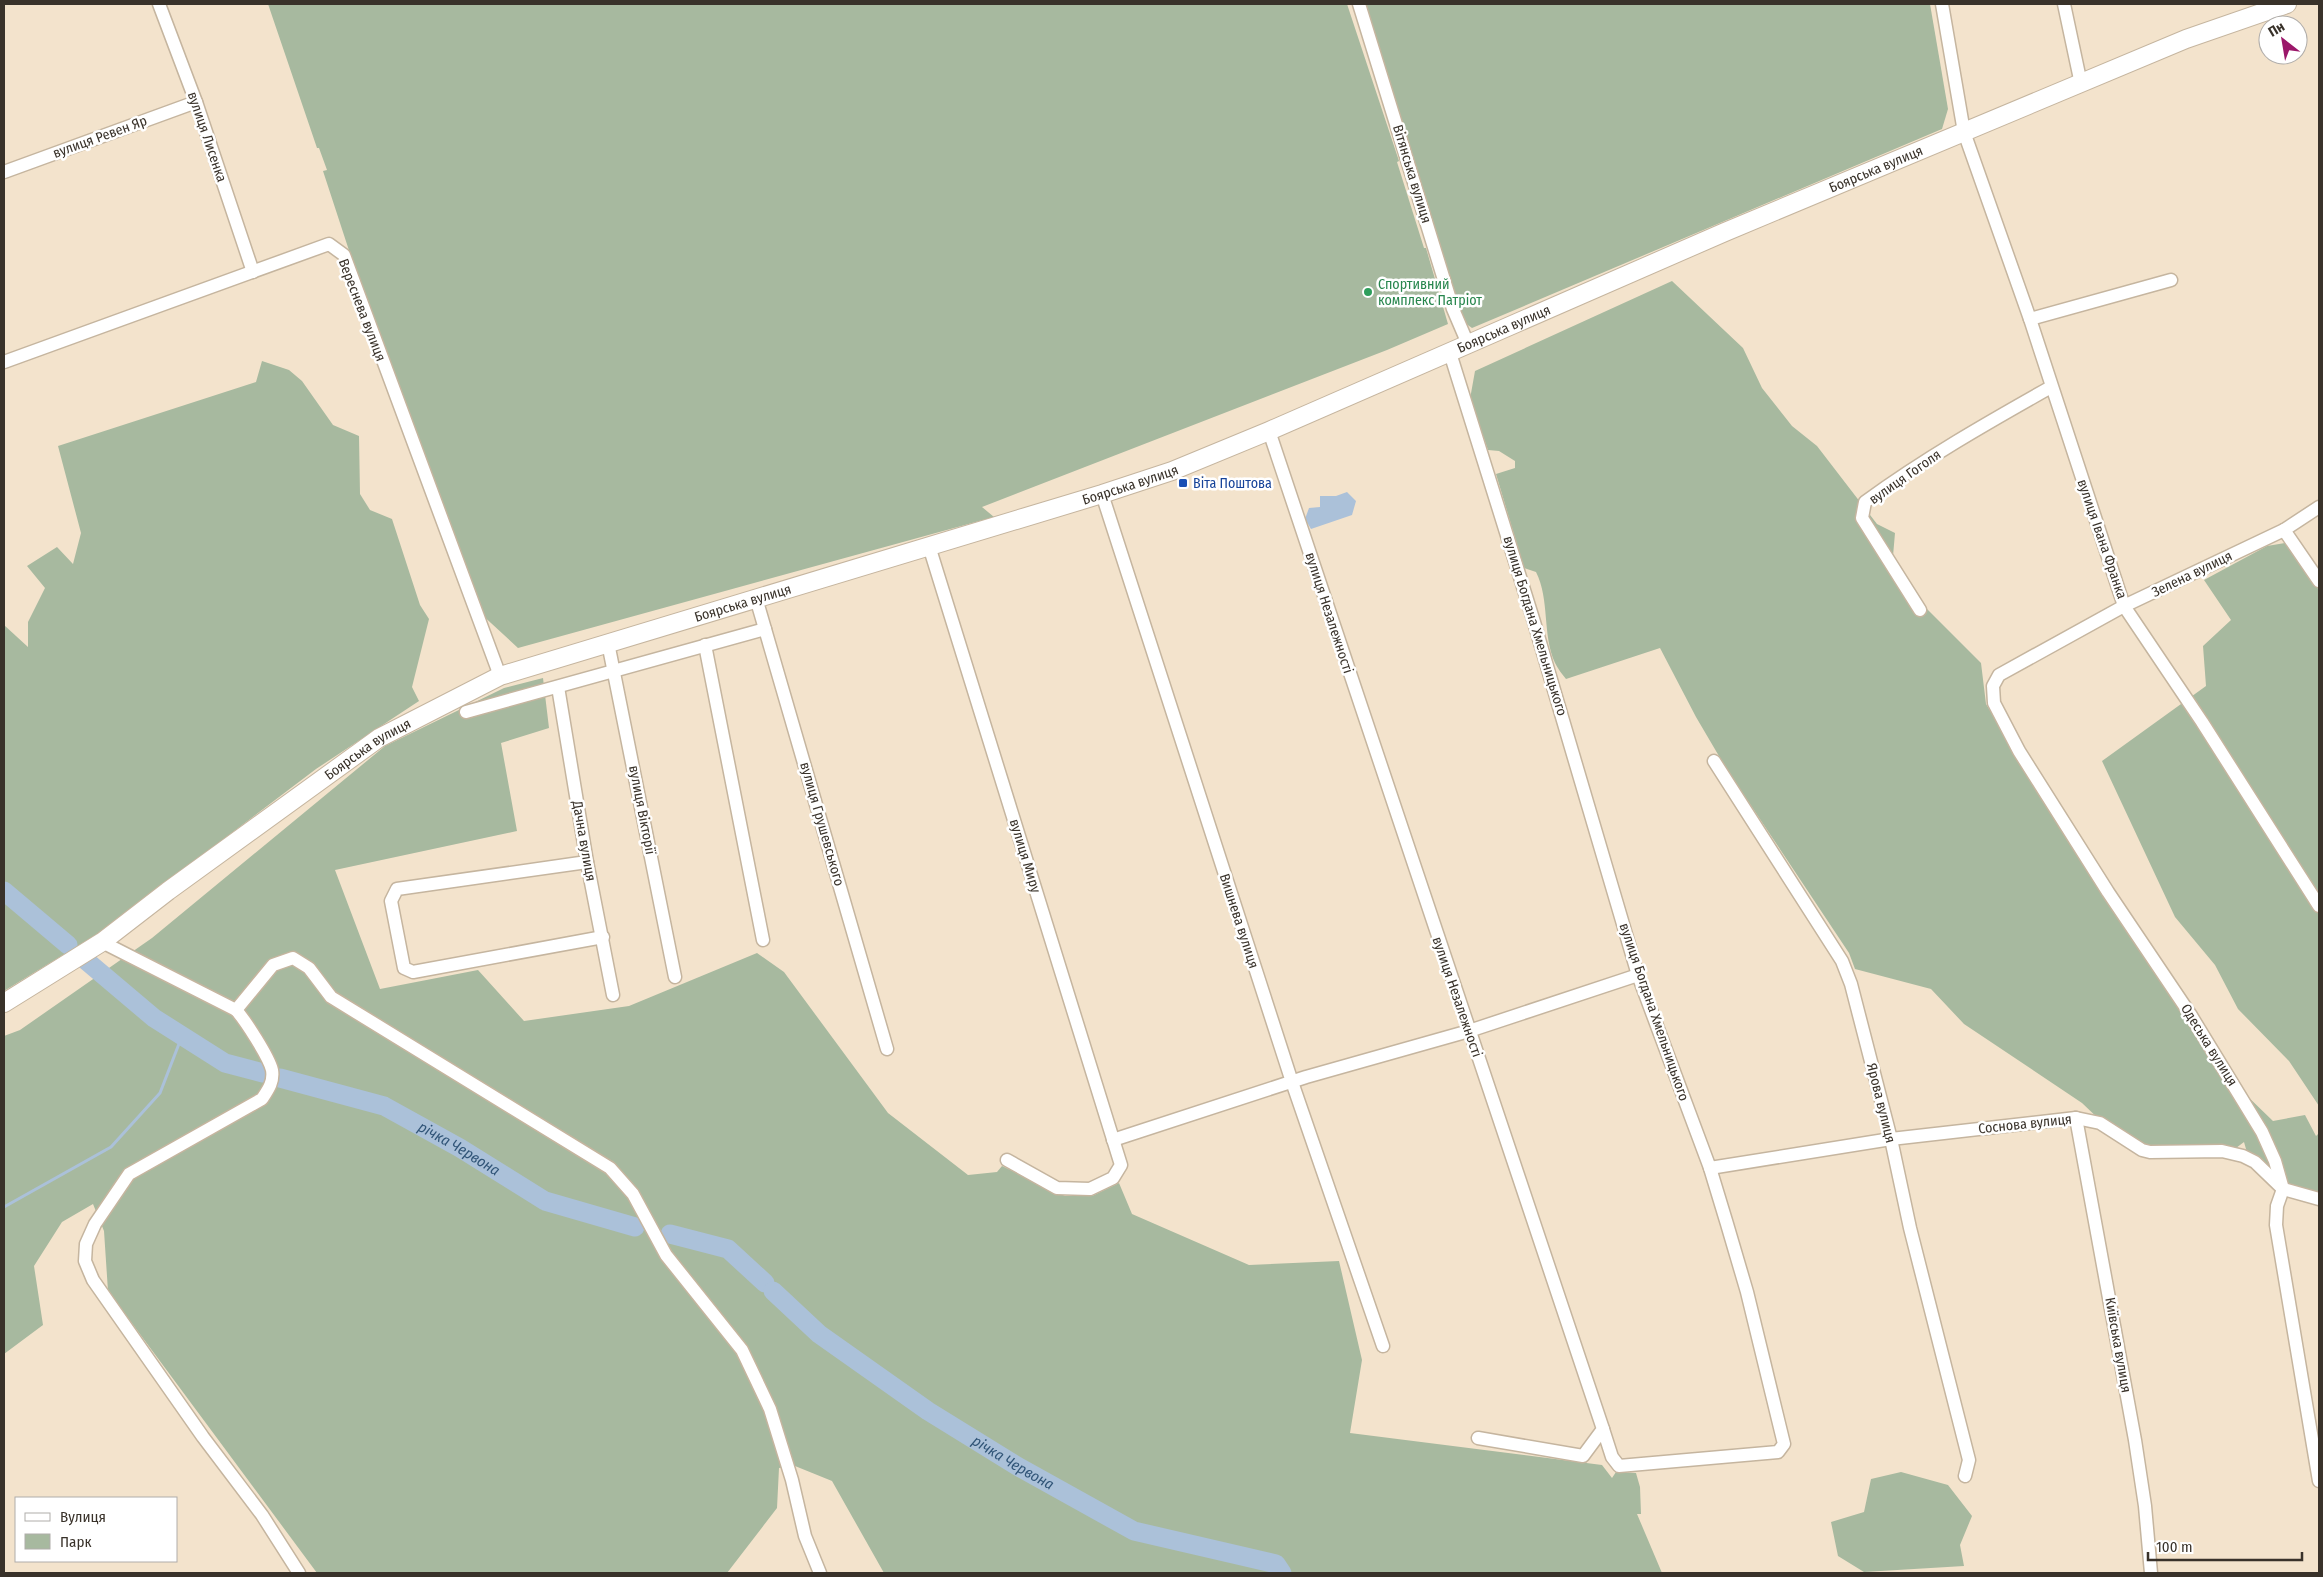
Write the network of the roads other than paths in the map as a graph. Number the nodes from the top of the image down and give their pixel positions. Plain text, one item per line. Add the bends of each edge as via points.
1 (159, 4) edge
2 (1360, 4) edge
3 (1942, 4) edge
4 (2064, 4) edge
5 (2287, 4) edge
6 (2081, 84) junction
7 (196, 102) junction
8 (1964, 132) junction
9 (4, 172) edge
10 (253, 272) junction
11 (2171, 280) dead end
12 (2030, 319) junction
13 (1468, 344) junction
14 (1450, 353) junction
15 (4, 362) edge
16 (2051, 387) junction
17 (1269, 432) junction
18 (1102, 494) junction
19 (2319, 507) edge
20 (2284, 530) junction
21 (929, 546) junction
22 (2319, 581) edge
23 (756, 598) junction
24 (2124, 606) junction
25 (1920, 610) dead end
26 (765, 629) junction
27 (608, 643) junction
28 (705, 645) junction
29 (2022, 662) joint
30 (614, 671) junction
31 (500, 676) junction
32 (558, 687) junction
33 (466, 712) dead end
34 (1714, 761) dead end
35 (587, 862) junction
36 (2319, 906) edge
37 (603, 937) junction
38 (763, 940) dead end
39 (102, 942) junction
40 (1638, 975) junction
41 (675, 978) dead end
42 (613, 995) dead end
43 (4, 1002) edge
44 (236, 1010) junction
45 (1469, 1031) junction
46 (887, 1050) dead end
47 (1292, 1082) junction
48 (2076, 1118) junction
49 (1891, 1139) junction
50 (1113, 1140) junction
51 (1007, 1160) dead end
52 (1710, 1168) junction
53 (2283, 1189) junction
54 (2319, 1199) edge
55 (1382, 1346) dead end
56 (1603, 1429) junction
57 (1478, 1438) dead end
58 (1965, 1476) dead end
59 (2319, 1481) edge
60 (299, 1573) edge
61 (820, 1573) edge
62 (2150, 1573) edge

1 - 7 street, вулиця Лисенка
2 - 13 street, Вітянська вулиця via 1453,309
3 - 8 street, вулиця Івана Франка
4 - 6 street
5 - 6 street, Боярська вулиця via 2186,39
6 - 8 street, Боярська вулиця
7 - 9 street, вулиця Ревен Яр
7 - 10 street, вулиця Лисенка
8 - 12 street, вулиця Івана Франка
8 - 13 street, Боярська вулиця
10 - 15 street, Вереснева вулиця
10 - 31 street, Вереснева вулиця via 329,244 344,255
11 - 12 street
12 - 16 street, вулиця Івана Франка
13 - 14 street, Боярська вулиця
14 - 17 street, Боярська вулиця
14 - 40 street, вулиця Богдана Хмельницького via 1540,640
16 - 24 street, вулиця Івана Франка
16 - 25 street, вулиця Гоголя via 1980,427 1865,502 1862,518
17 - 18 street, Боярська вулиця via 1172,471
17 - 45 street, вулиця Незалежності
18 - 21 street, Боярська вулиця
18 - 47 street, Вишнева вулиця
19 - 20 street, Зелена вулиця
20 - 22 street
20 - 24 street, Зелена вулиця
21 - 23 street, Боярська вулиця
21 - 50 street, вулиця Миру
23 - 26 street, вулиця Грушевського
23 - 27 street, Боярська вулиця
24 - 29 street, Зелена вулиця
24 - 36 street, вулиця Івана Франка
26 - 28 street
26 - 46 street, вулиця Грушевського
27 - 30 street, вулиця Вікторії
27 - 31 street, Боярська вулиця
28 - 30 street
28 - 38 street
29 - 53 street, Одеська вулиця via 1999,675 1993,686 1994,703 2050,802 2190,1014 2262,1132
30 - 32 street
30 - 41 street, вулиця Вікторії
31 - 39 street, Боярська вулиця via 379,738
32 - 33 street
32 - 35 street, Дачна вулиця
34 - 49 street, Ярова вулиця via 1842,962 1851,984
35 - 37 street, Дачна вулиця
35 - 37 street via 397,889 391,901 404,968 413,972
37 - 42 street, Дачна вулиця
39 - 43 street, Боярська вулиця
39 - 44 street
40 - 45 street
40 - 52 street, вулиця Богдана Хмельницького
44 - 60 street via 247,1023 272,1070 271,1085 262,1100 129,1174 94,1224 86,1244 85,1261 93,1280 262,1514
44 - 61 street via 274,964 293,958 309,968 331,997 610,1168 633,1194 666,1255 742,1350 770,1409 806,1536
45 - 47 street
45 - 56 street, вулиця Незалежності
47 - 50 street
47 - 55 street, Вишнева вулиця
48 - 49 street, Соснова вулиця
48 - 53 street, Соснова вулиця via 2100,1123 2150,1152 2222,1151 2243,1156 2255,1162
48 - 62 street, Київська вулиця via 2136,1440
49 - 52 street, Соснова вулиця
49 - 58 street, Ярова вулиця via 1910,1228 1969,1460
50 - 51 street, вулиця Миру via 1121,1165 1113,1178 1090,1189 1057,1188
52 - 56 street, вулиця Богдана Хмельницького via 1747,1292 1784,1444 1778,1452 1619,1466 1612,1457
53 - 54 street, Соснова вулиця
53 - 59 street via 2277,1206 2276,1225
56 - 57 street via 1583,1456

